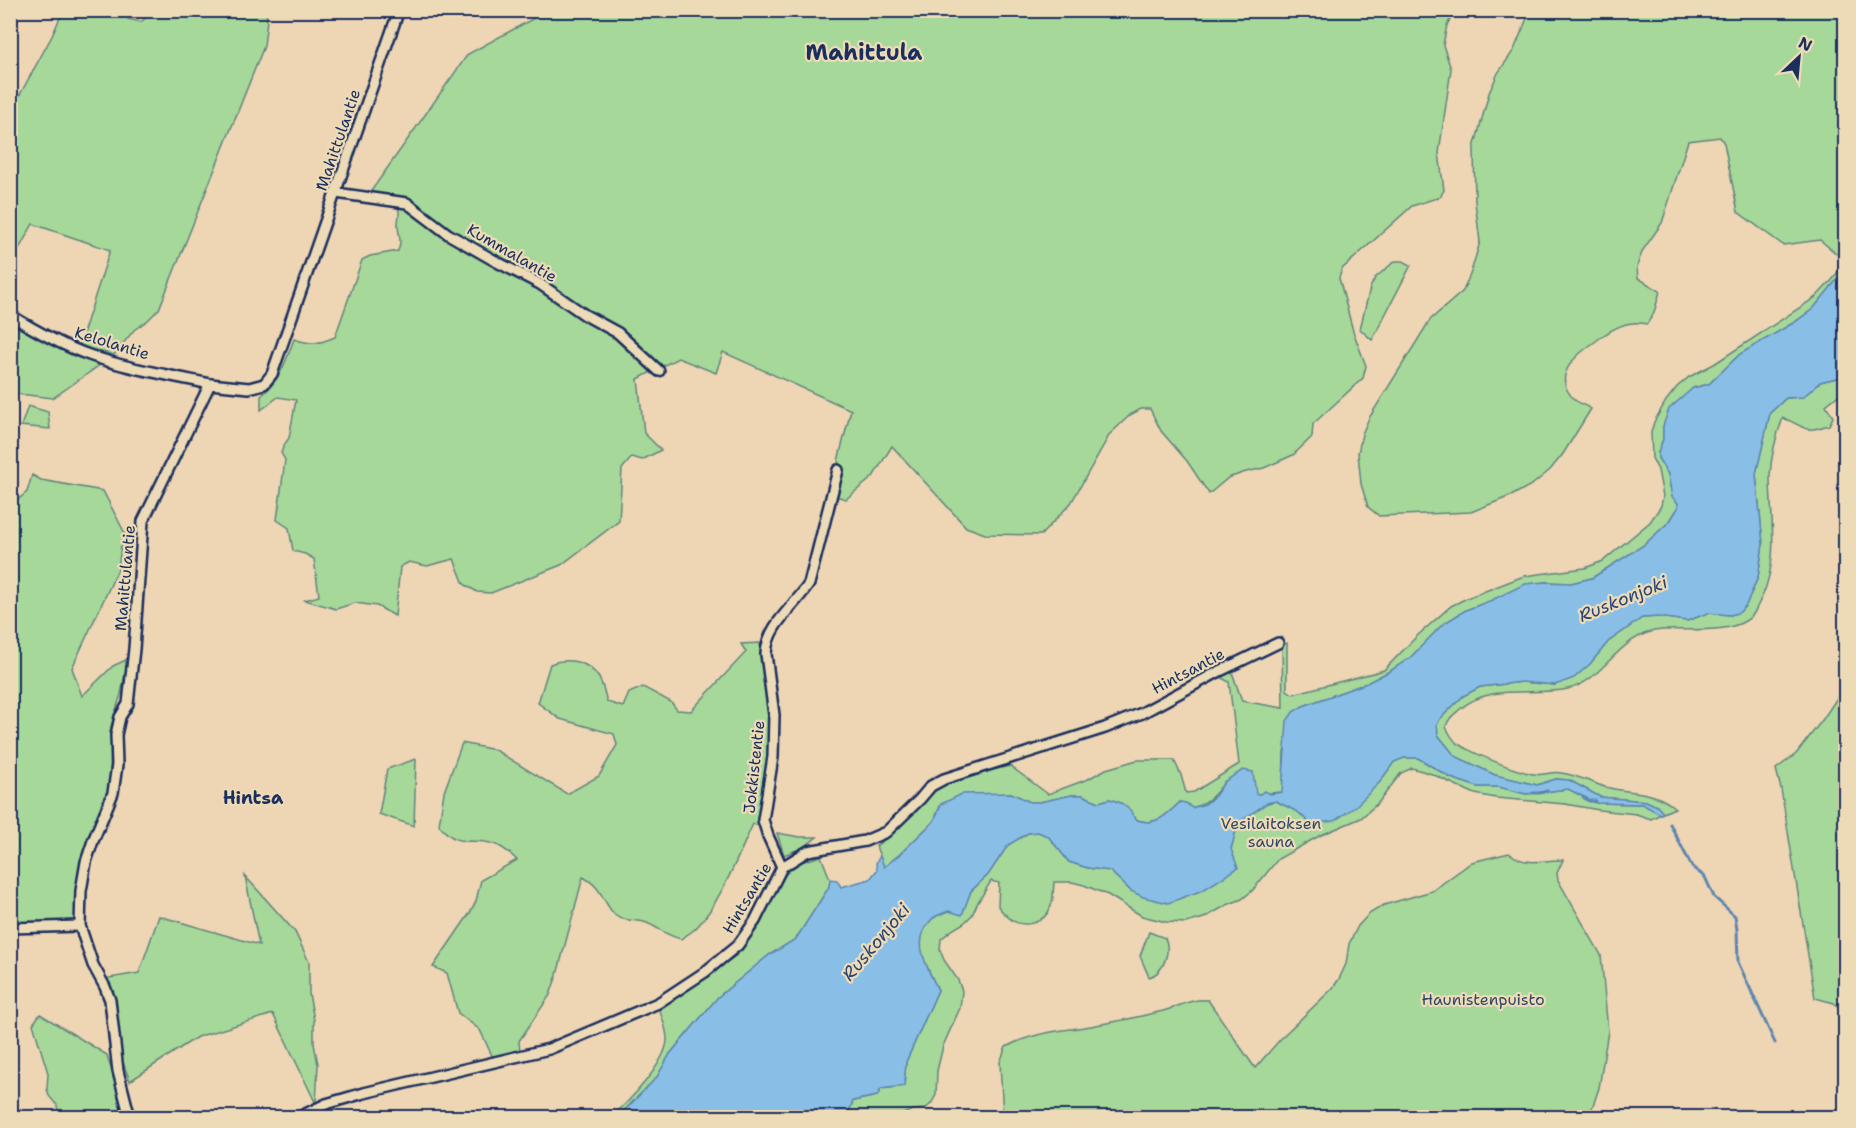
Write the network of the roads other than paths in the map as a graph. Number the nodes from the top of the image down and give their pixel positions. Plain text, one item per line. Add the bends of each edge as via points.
1 (399, 10) edge
2 (336, 193) junction
3 (10, 315) edge
4 (659, 371) dead end
5 (210, 384) junction
6 (838, 470) dead end
7 (1278, 642) dead end
8 (782, 867) junction
9 (80, 927) junction
10 (10, 928) edge
11 (130, 1118) edge
12 (297, 1118) edge

1 - 2 street, Mahittulantie
2 - 4 street, Kummalantie via 407,203 448,234 540,284 618,333
2 - 5 street, Mahittulantie via 273,374 264,384 249,388
3 - 5 street, Kelolantie via 46,337 88,355
5 - 9 street, Mahittulantie via 143,521 128,704 116,735 113,793 86,862
6 - 8 street, Jokkistentie via 809,584 779,621 766,645 774,716 773,757 763,819
7 - 8 street, Hintsantie via 1142,713 944,779 931,786 886,832 865,841 808,851
8 - 12 street, Hintsantie via 755,921 738,945 658,1003 549,1049 364,1093
9 - 10 street
9 - 11 street, Mahittulantie via 110,1000 116,1060

